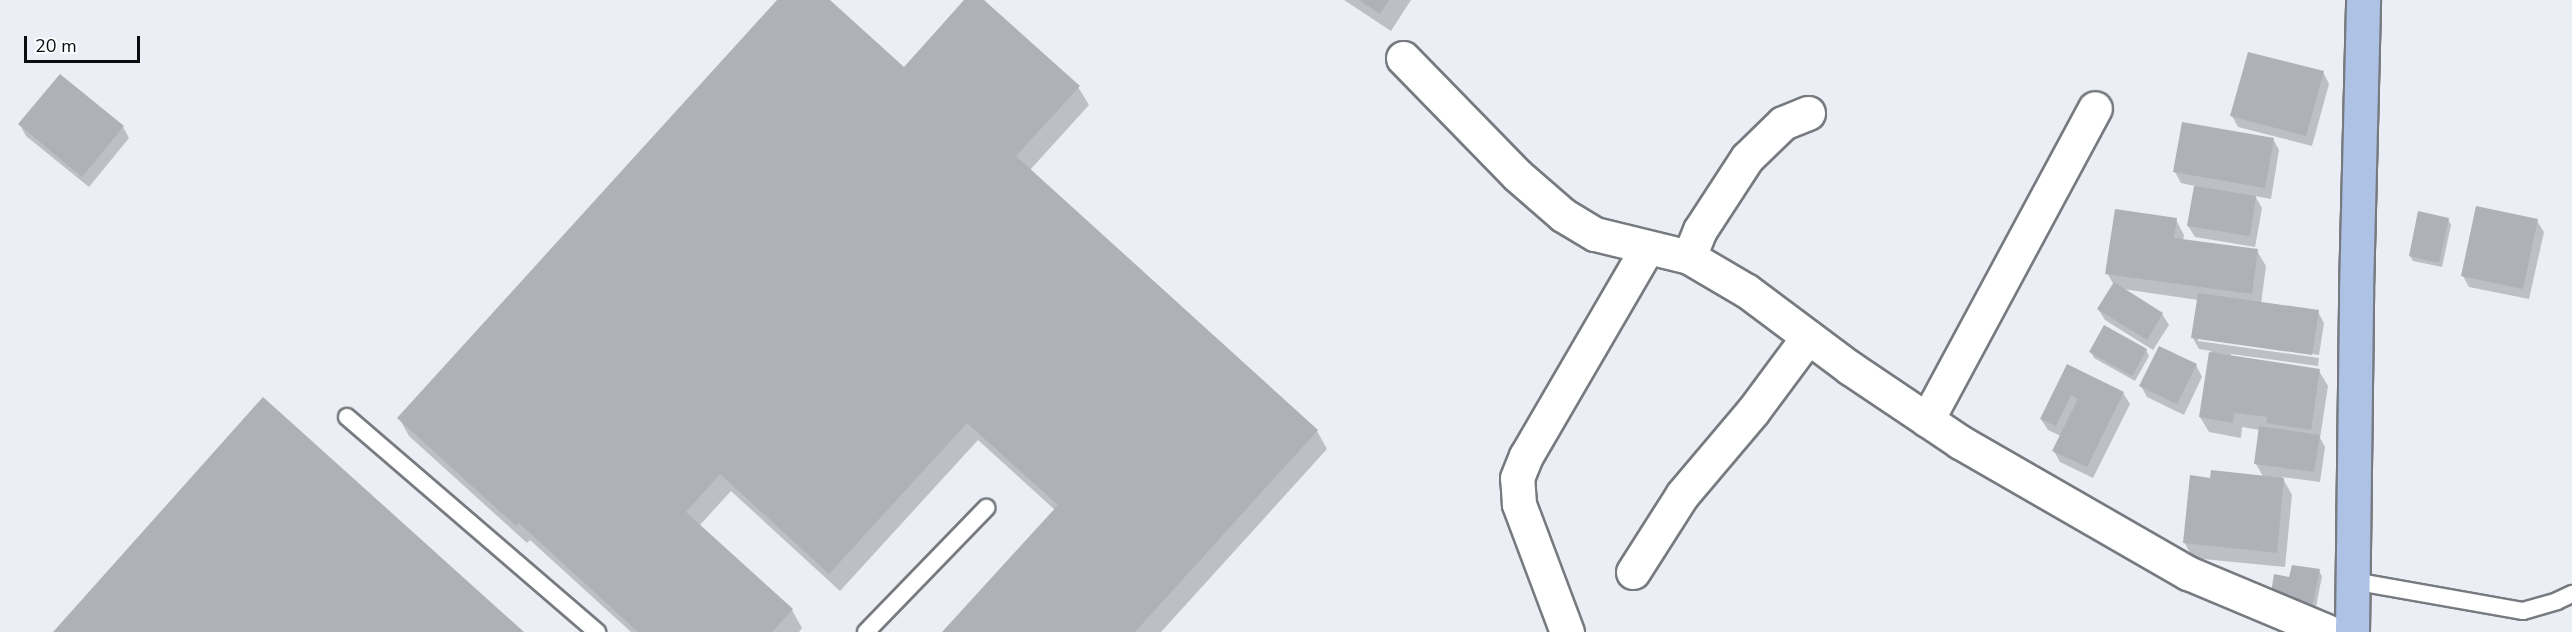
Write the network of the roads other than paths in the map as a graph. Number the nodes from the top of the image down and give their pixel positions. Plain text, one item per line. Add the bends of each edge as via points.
1 (2364, 0) edge
2 (1403, 58) dead end
3 (2095, 108) dead end
4 (1808, 112) dead end
5 (1647, 248) junction
6 (1689, 257) junction
7 (1808, 337) junction
8 (347, 417) dead end
9 (1927, 420) junction
10 (986, 508) dead end
11 (1633, 572) dead end
12 (2353, 580) junction
13 (2572, 594) edge
14 (597, 632) edge
15 (866, 632) edge
16 (1567, 632) edge
17 (2329, 632) edge
18 (2352, 632) edge

1 - 12 main road
2 - 5 street via 1517,175 1563,215 1595,234
3 - 9 street
4 - 6 street via 1783,123 1747,158 1700,230
5 - 6 street
5 - 16 street via 1517,478 1519,504
6 - 7 street via 1747,291
7 - 9 street
7 - 11 street via 1753,411 1682,495
8 - 14 lane
9 - 17 street via 2188,573
10 - 15 lane
12 - 13 lane via 2523,610
12 - 18 main road

